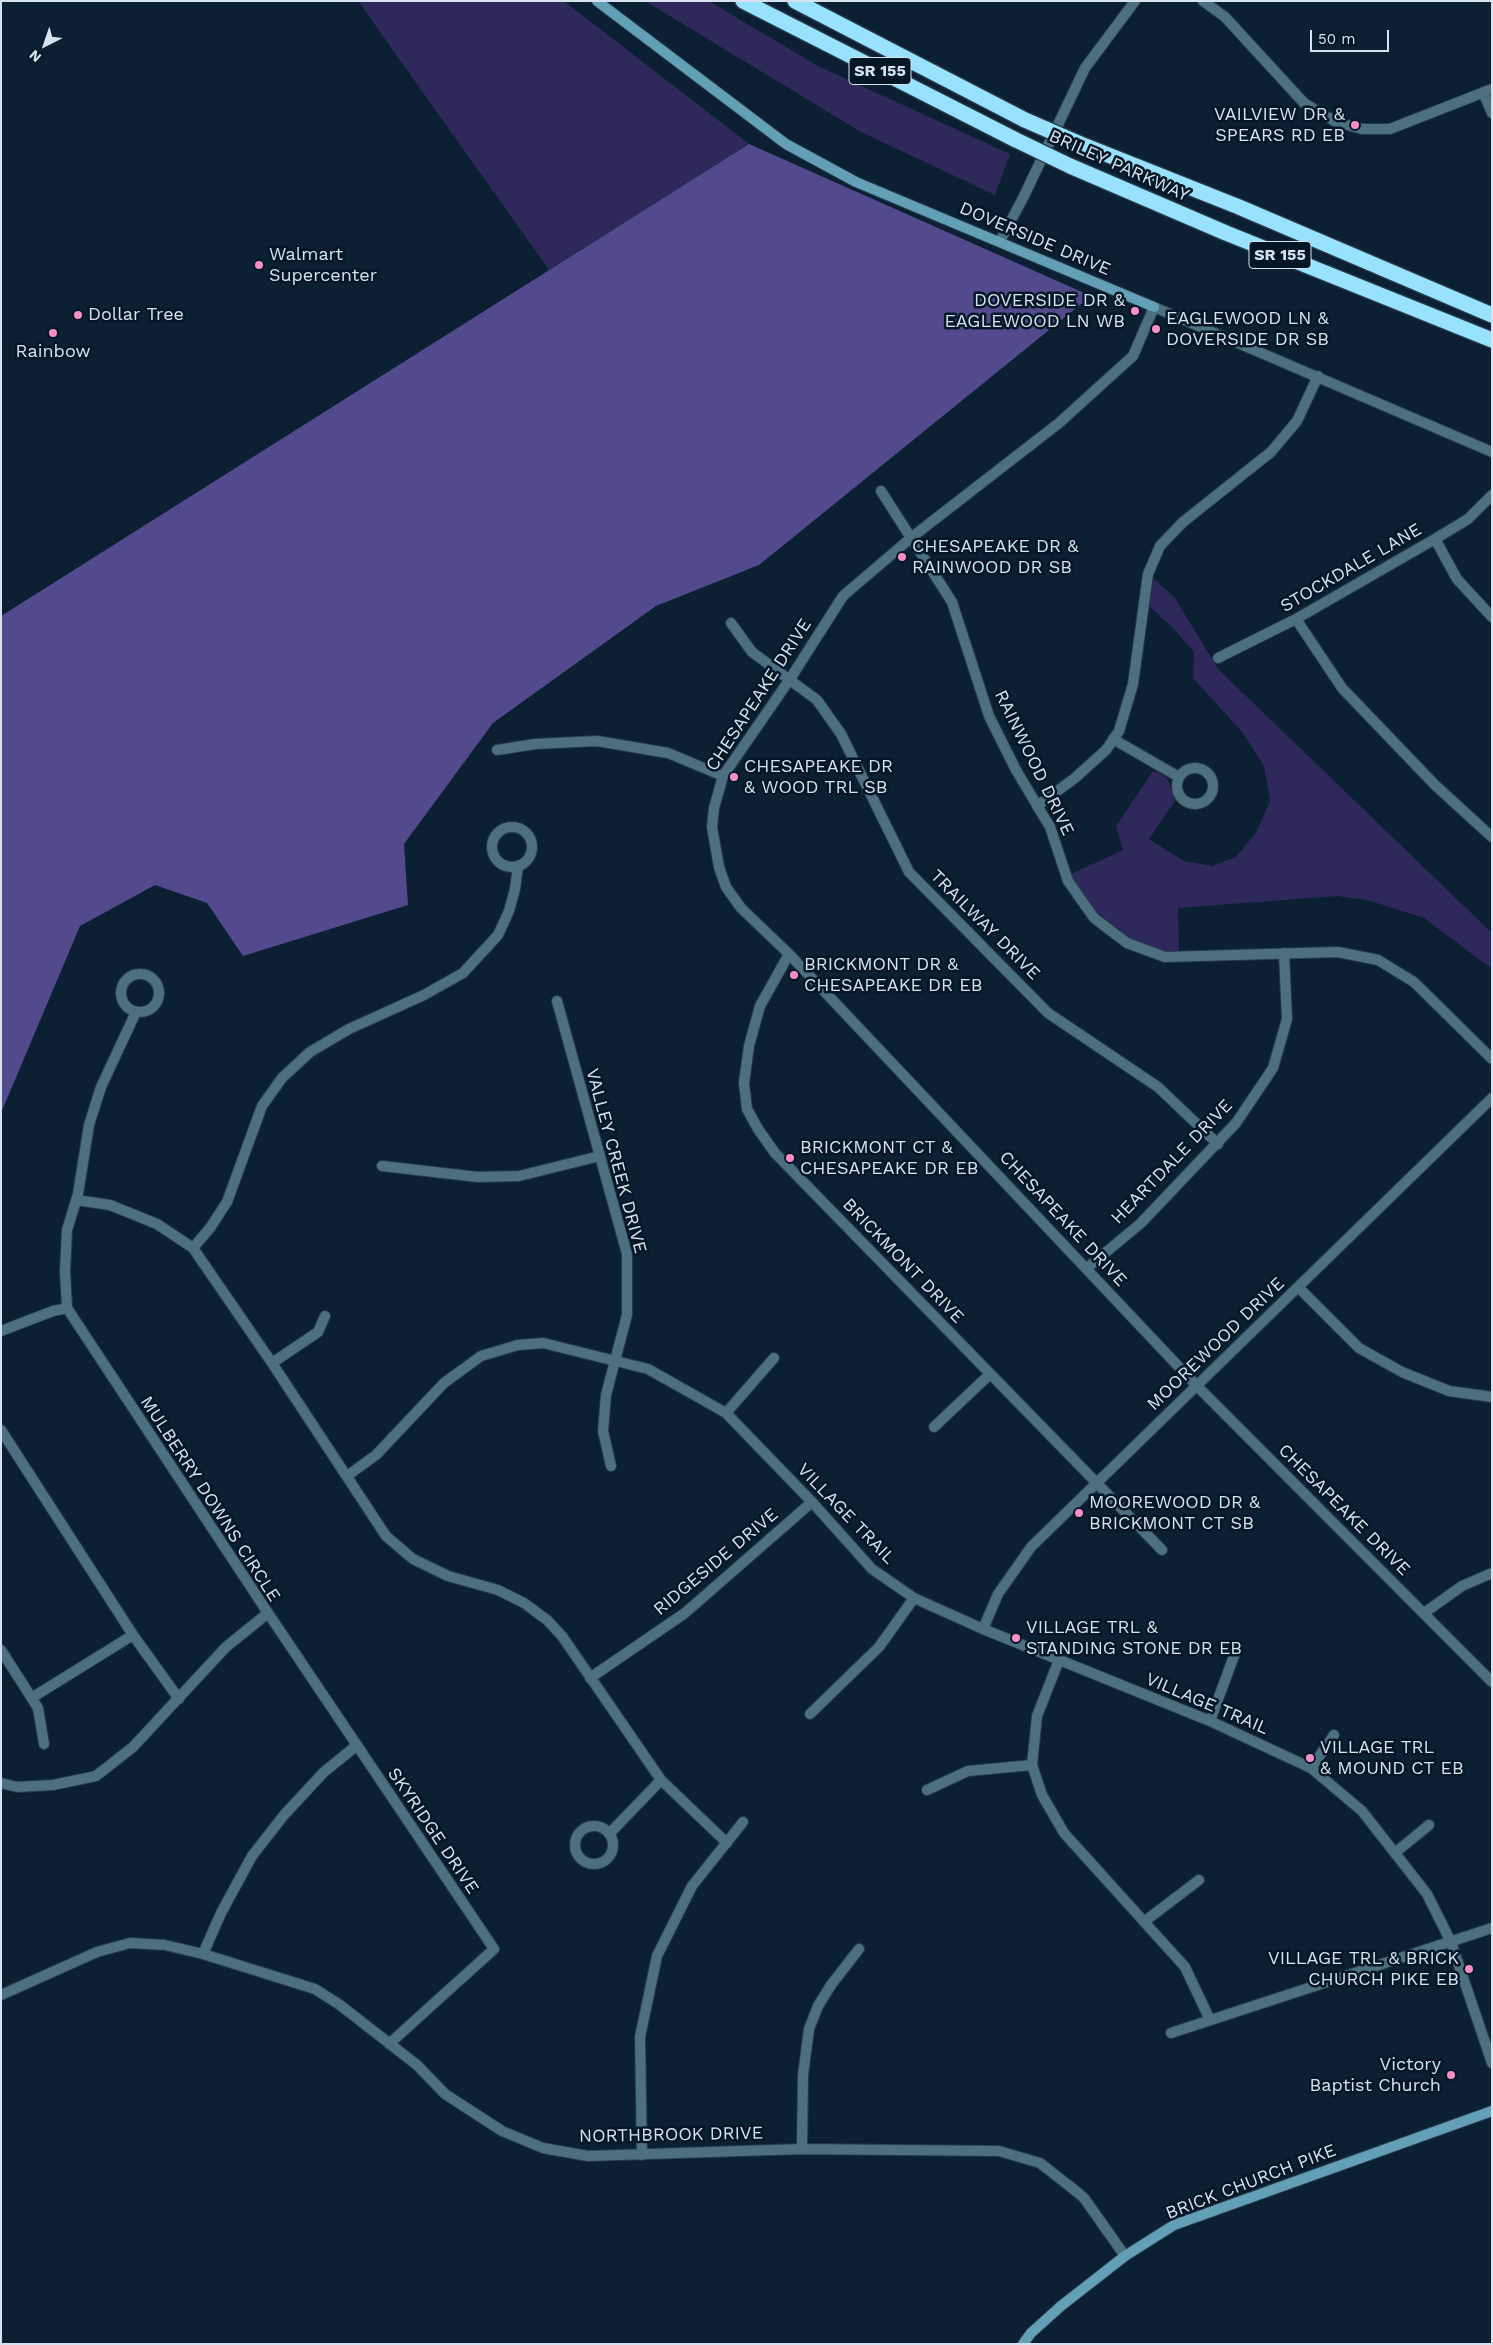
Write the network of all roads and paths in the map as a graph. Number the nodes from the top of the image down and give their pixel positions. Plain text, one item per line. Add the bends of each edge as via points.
1 (597, 1) edge
2 (743, 1) edge
3 (796, 1) edge
4 (1134, 1) edge
5 (1203, 1) edge
6 (1488, 91) edge
7 (1492, 114) edge
8 (1000, 241) junction
9 (1154, 307) junction
10 (1492, 315) edge
11 (1492, 340) edge
12 (1318, 376) junction
13 (1492, 452) edge
14 (881, 491) dead end
15 (1492, 495) edge
16 (912, 537) junction
17 (1435, 540) junction
18 (1492, 617) edge
19 (1296, 619) junction
20 (731, 623) dead end
21 (1218, 658) dead end
22 (790, 678) junction
23 (1114, 739) junction
24 (498, 750) dead end
25 (723, 776) junction
26 (1179, 777) dead end
27 (1037, 806) junction
28 (1492, 837) edge
29 (518, 867) junction
30 (1284, 953) junction
31 (789, 954) junction
32 (557, 1001) dead end
33 (136, 1012) dead end
34 (1492, 1059) edge
35 (1492, 1098) edge
36 (1218, 1144) junction
37 (600, 1156) junction
38 (382, 1166) dead end
39 (76, 1200) junction
40 (193, 1248) junction
41 (1087, 1268) junction
42 (1298, 1287) junction
43 (67, 1308) junction
44 (325, 1316) dead end
45 (1, 1331) edge
46 (774, 1358) dead end
47 (615, 1360) junction
48 (272, 1363) junction
49 (989, 1374) junction
50 (1196, 1385) junction
51 (1492, 1397) edge
52 (726, 1413) junction
53 (934, 1427) dead end
54 (1, 1430) edge
55 (612, 1466) dead end
56 (347, 1476) junction
57 (1096, 1483) junction
58 (812, 1502) junction
59 (1162, 1550) dead end
60 (1492, 1573) edge
61 (914, 1598) junction
62 (268, 1613) junction
63 (1424, 1613) junction
64 (982, 1629) junction
65 (133, 1635) junction
66 (1, 1650) edge
67 (1234, 1656) dead end
68 (1059, 1660) junction
69 (590, 1678) junction
70 (1492, 1682) edge
71 (33, 1697) junction
72 (179, 1700) junction
73 (810, 1714) dead end
74 (1210, 1721) junction
75 (1334, 1735) dead end
76 (44, 1744) dead end
77 (356, 1746) junction
78 (1032, 1765) junction
79 (1311, 1768) junction
80 (661, 1780) junction
81 (1, 1783) edge
82 (927, 1790) dead end
83 (743, 1822) dead end
84 (1429, 1825) dead end
85 (610, 1834) dead end
86 (727, 1843) junction
87 (1396, 1852) junction
88 (1199, 1880) dead end
89 (1145, 1921) junction
90 (1492, 1928) edge
91 (1451, 1942) junction
92 (859, 1949) dead end
93 (203, 1954) junction
94 (1, 1995) edge
95 (1210, 2020) junction
96 (1171, 2033) dead end
97 (389, 2044) junction
98 (1492, 2063) edge
99 (1492, 2111) edge
100 (802, 2149) junction
101 (642, 2155) junction
102 (1126, 2256) junction
103 (1024, 2344) edge

1 - 8 street, DOVERSIDE DRIVE via 786,144 856,182
2 - 11 highway, BRILEY PARKWAY / SR 155, bridge via 1070,166
3 - 10 highway, BRILEY PARKWAY / SR 155, bridge via 1026,120
4 - 8 street via 1085,68
5 - 6 street via 1225,17 1304,103 1336,122 1362,129 1390,129
6 - 7 street
8 - 9 street, DOVERSIDE DRIVE
9 - 12 street, DOVERSIDE DRIVE
9 - 16 street, CHESAPEAKE DRIVE via 1133,356 1059,423
12 - 13 street, DOVERSIDE DRIVE
12 - 23 street via 1297,421 1271,452 1183,522 1160,546 1148,574 1133,684
14 - 16 street, RAINWOOD DRIVE
15 - 17 street, STOCKDALE LANE via 1468,519
16 - 22 street, CHESAPEAKE DRIVE via 842,596
16 - 27 street, RAINWOOD DRIVE via 952,602 989,716
17 - 18 street via 1457,579
17 - 19 street, STOCKDALE LANE
19 - 21 street, STOCKDALE LANE
19 - 28 street via 1342,688 1435,785
20 - 22 street, TRAILWAY DRIVE via 752,652
22 - 25 street, CHESAPEAKE DRIVE
22 - 36 street, TRAILWAY DRIVE via 817,700 842,734 909,872 1048,1013 1158,1087
23 - 26 street
23 - 27 street via 1075,778
24 - 25 street via 597,740 668,753
25 - 31 street, CHESAPEAKE DRIVE via 712,827 726,887 741,908
27 - 30 street, RAINWOOD DRIVE via 1050,827 1068,881 1094,918 1127,943 1165,957
29 - 29 street via 505,866 492,852 498,833 509,827 522,830 531,840 532,853
29 - 40 street via 511,904 498,935 463,973 424,995 349,1029 310,1052 282,1078 262,1106 227,1202
30 - 34 street, RAINWOOD DRIVE via 1338,952 1378,960 1414,982
30 - 36 street, HEARTDALE DRIVE via 1287,1019 1273,1068 1236,1124
31 - 41 street, CHESAPEAKE DRIVE
31 - 49 street, BRICKMONT DRIVE via 760,1006 749,1046 744,1083 747,1109 776,1153
32 - 37 street, VALLEY CREEK DRIVE
33 - 39 street via 101,1087 89,1125
35 - 42 street, MOOREWOOD DRIVE
36 - 41 street, HEARTDALE DRIVE via 1141,1223
37 - 38 street via 519,1176 478,1177
37 - 47 street, VALLEY CREEK DRIVE via 627,1254 627,1315
39 - 40 street via 110,1206 157,1224
39 - 43 street via 67,1230
40 - 48 street
41 - 50 street, CHESAPEAKE DRIVE
42 - 50 street, MOOREWOOD DRIVE
42 - 51 street via 1359,1348 1402,1372 1449,1391
43 - 45 street
43 - 62 street, MULBERRY DOWNS CIRCLE
44 - 48 street via 318,1332
46 - 52 street
47 - 52 street, VILLAGE TRAIL via 648,1369
47 - 55 street, VALLEY CREEK DRIVE via 606,1395 603,1431
47 - 56 street, VILLAGE TRAIL via 543,1343 518,1345 481,1356 444,1383 376,1455
48 - 56 street
49 - 53 street
49 - 57 street, BRICKMONT DRIVE
50 - 57 street, MOOREWOOD DRIVE
50 - 63 street, CHESAPEAKE DRIVE
52 - 58 street, VILLAGE TRAIL
54 - 65 street
56 - 69 street via 386,1536 413,1559 448,1576 498,1590 524,1603 562,1636
57 - 59 street, BRICKMONT DRIVE
57 - 64 street, MOOREWOOD DRIVE via 1031,1547 998,1594
58 - 61 street, VILLAGE TRAIL via 872,1570
58 - 69 street, RIDGESIDE DRIVE via 685,1613
60 - 63 street via 1462,1586
61 - 64 street, VILLAGE TRAIL
61 - 73 street via 879,1647
62 - 72 street, MULBERRY DOWNS CIRCLE via 226,1646
62 - 77 street, SKYRIDGE DRIVE
63 - 70 street, CHESAPEAKE DRIVE
64 - 68 street, VILLAGE TRAIL
65 - 71 street
65 - 72 street
66 - 71 street
67 - 74 street
68 - 74 street, VILLAGE TRAIL
68 - 78 street via 1037,1716
69 - 80 street
71 - 76 street via 42,1722
72 - 81 street, MULBERRY DOWNS CIRCLE via 133,1747 96,1776 44,1786 17,1787
74 - 79 street, VILLAGE TRAIL
75 - 79 street
77 - 93 street via 324,1772 252,1856
77 - 97 street, SKYRIDGE DRIVE via 494,1949
78 - 82 street via 968,1771
78 - 89 street via 1042,1795 1064,1833
79 - 87 street, VILLAGE TRAIL via 1362,1812
80 - 85 street
80 - 86 street
83 - 86 street
84 - 87 street
86 - 101 street via 692,1886 657,1956 640,2037
87 - 91 street, VILLAGE TRAIL via 1427,1894
88 - 89 street
89 - 95 street via 1185,1967
90 - 91 street
91 - 95 street
91 - 98 street, VILLAGE TRAIL
92 - 100 street via 831,1985 809,2029 803,2075
93 - 94 street, NORTHBROOK DRIVE via 165,1945 130,1943 97,1952
93 - 97 street, NORTHBROOK DRIVE via 315,1989
95 - 96 street
97 - 101 street, NORTHBROOK DRIVE via 417,2065 445,2094 502,2131 543,2148 588,2156
99 - 102 street, BRICK CHURCH PIKE via 1174,2225
100 - 101 street, NORTHBROOK DRIVE
100 - 102 street, NORTHBROOK DRIVE via 999,2151 1040,2163 1084,2198
102 - 103 street, BRICK CHURCH PIKE via 1061,2306 1031,2333

